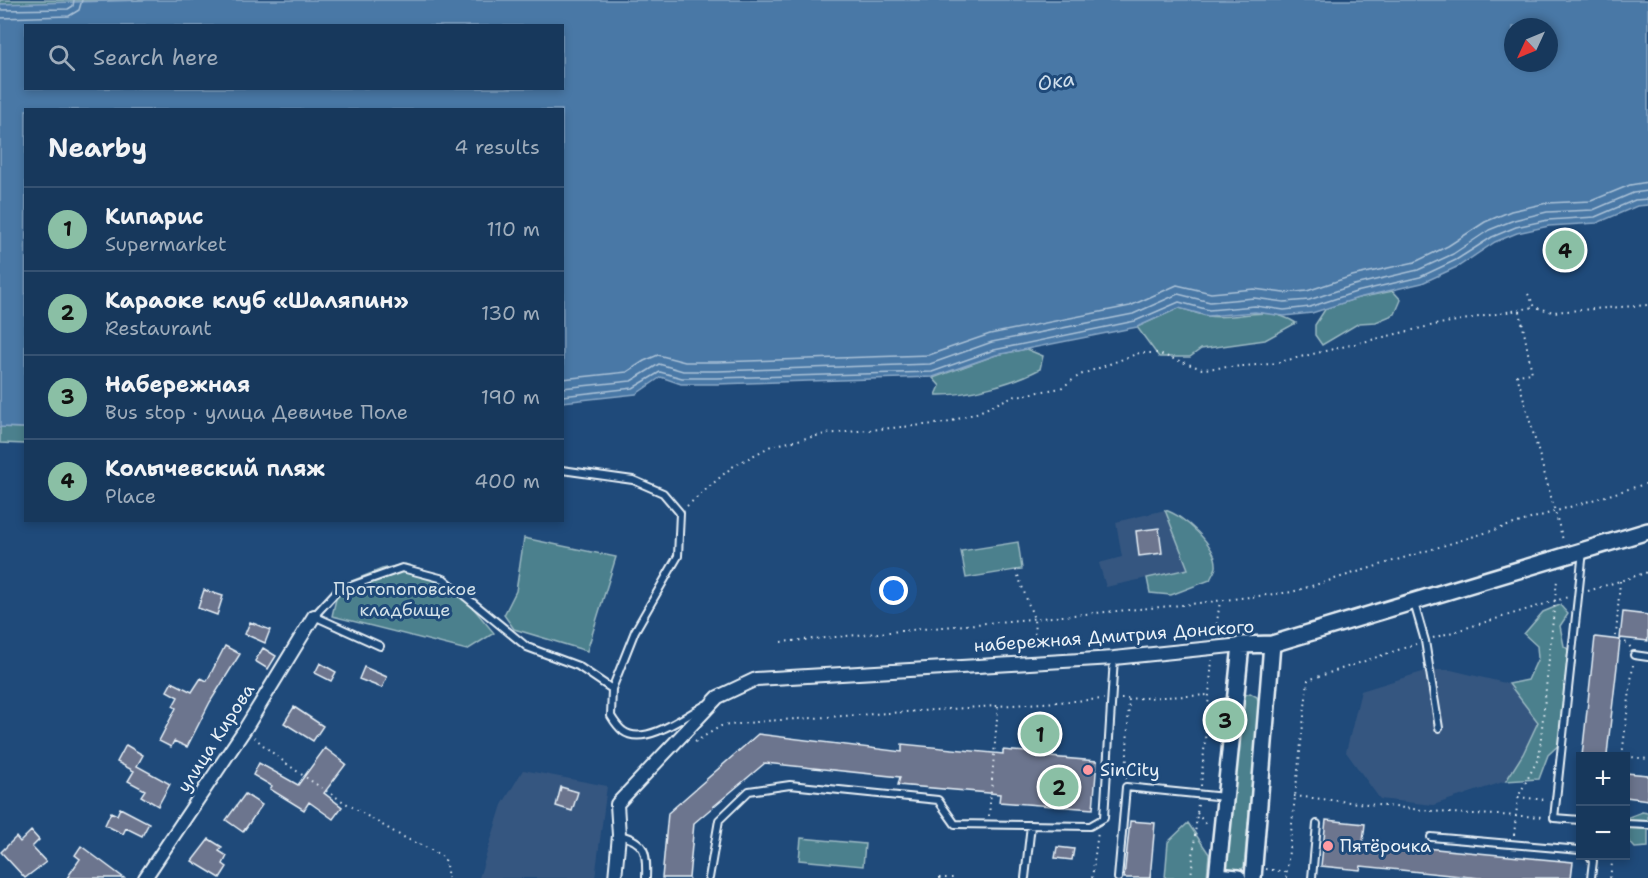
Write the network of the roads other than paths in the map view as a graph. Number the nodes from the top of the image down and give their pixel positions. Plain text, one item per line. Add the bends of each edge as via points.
1 (564, 470) edge
2 (1648, 531) edge
3 (1584, 551) junction
4 (1413, 600) junction
5 (315, 616) junction
6 (1272, 644) junction
7 (1241, 645) junction
8 (380, 646) dead end
9 (1634, 655) road end
10 (1648, 657) edge
11 (1114, 658) junction
12 (612, 689) junction
13 (718, 697) junction
14 (1439, 728) dead end
15 (1226, 797) junction
16 (1576, 820) edge
17 (1317, 824) dead end
18 (1630, 824) edge
19 (1031, 825) junction
20 (1648, 825) edge
21 (619, 835) junction
22 (1431, 837) dead end
23 (1576, 850) edge
24 (1592, 860) edge
25 (1254, 872) edge
26 (1217, 877) edge
27 (145, 878) edge
28 (615, 878) edge
29 (646, 878) edge
30 (709, 878) edge
31 (1025, 878) edge
32 (1118, 878) edge
33 (1238, 878) edge
34 (1312, 878) edge
35 (1591, 878) edge

1 - 12 lane via 633,480 663,493 680,513 678,556 635,631
2 - 3 street, набережная Дмитрия Донского
3 - 4 street, набережная Дмитрия Донского
3 - 16 lane via 1554,818
4 - 6 street, набережная Дмитрия Донского
4 - 14 lane via 1425,641
5 - 8 lane
5 - 12 lane via 337,591 402,568 444,579 527,647 578,666
5 - 27 street, улица Кирова
6 - 7 street, набережная Дмитрия Донского
6 - 25 street
7 - 11 street, набережная Дмитрия Донского
7 - 15 street
9 - 10 lane
11 - 13 street, набережная Дмитрия Донского via 756,679
11 - 19 lane via 1104,818 1090,826
12 - 13 lane via 611,716 624,732 641,736 682,719
13 - 21 street, набережная Дмитрия Донского via 617,804
15 - 26 street
15 - 32 lane via 1126,787
17 - 34 lane
18 - 20 lane
19 - 30 lane via 955,824 938,800 790,785 749,791 719,820
19 - 31 lane
21 - 28 street
21 - 29 lane via 640,843 645,852
22 - 23 lane
24 - 35 lane
26 - 33 street

